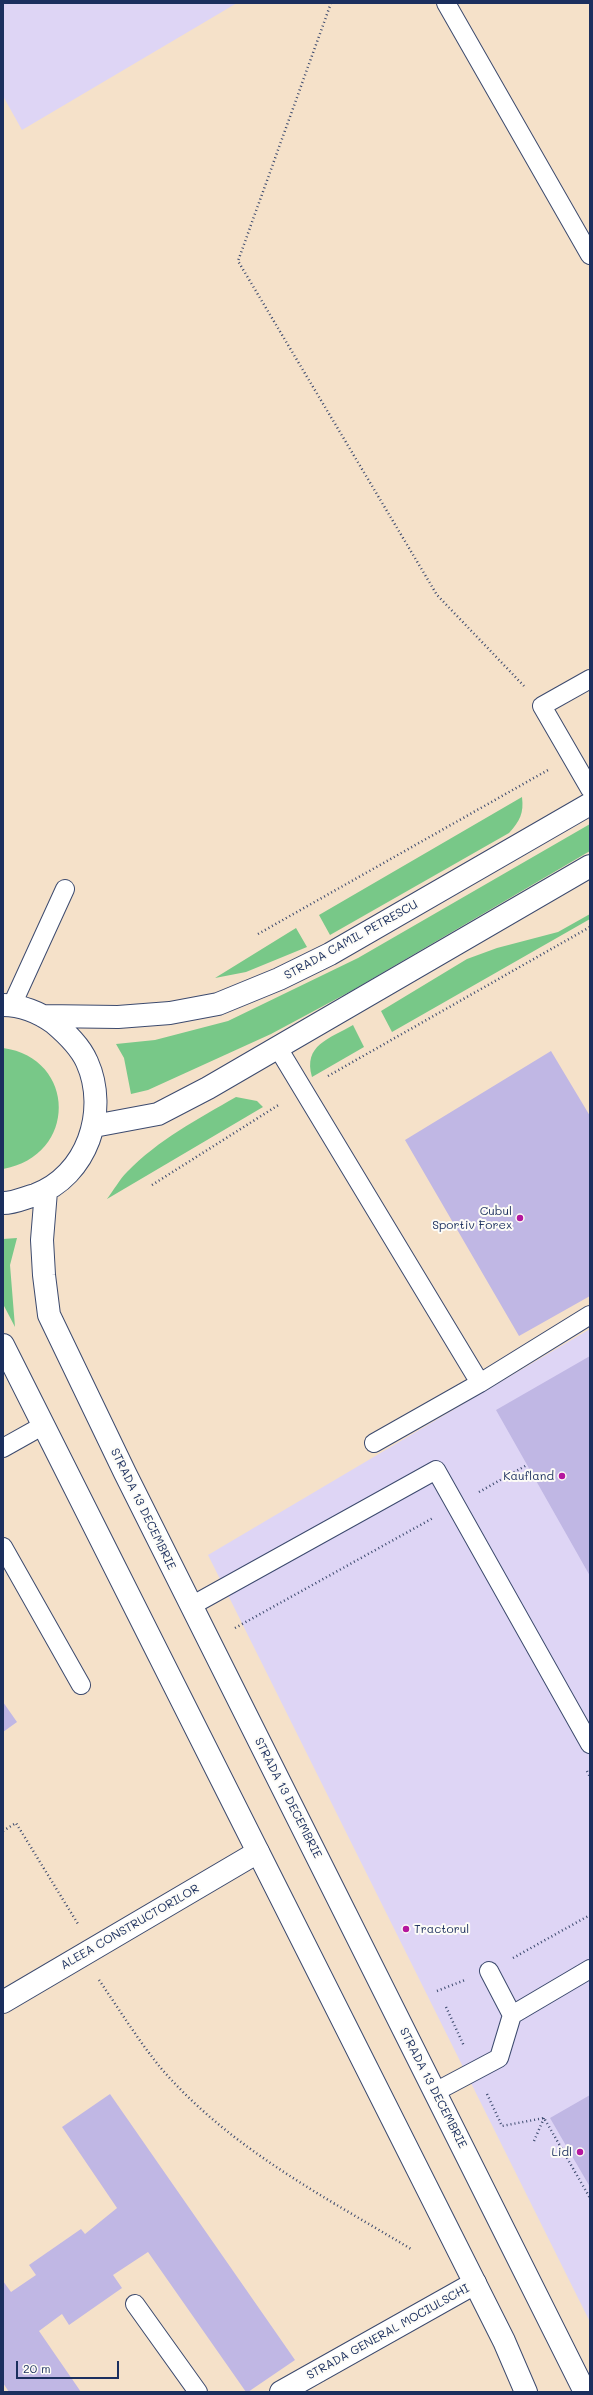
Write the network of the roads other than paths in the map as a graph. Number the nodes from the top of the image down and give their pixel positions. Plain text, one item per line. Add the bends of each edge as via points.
1 (446, 3) edge
2 (590, 255) edge
3 (590, 679) edge
4 (590, 789) edge
5 (590, 804) edge
6 (590, 866) edge
7 (65, 889) dead end
8 (8, 1005) edge
9 (43, 1016) junction
10 (278, 1048) junction
11 (94, 1126) junction
12 (46, 1191) junction
13 (3, 1203) edge
14 (590, 1315) edge
15 (3, 1345) edge
16 (480, 1383) junction
17 (44, 1425) junction
18 (374, 1443) dead end
19 (3, 1448) edge
20 (3, 1547) edge
21 (191, 1606) junction
22 (81, 1686) dead end
23 (590, 1744) edge
24 (258, 1852) junction
25 (590, 1969) edge
26 (490, 1970) road end
27 (3, 2002) edge
28 (512, 2015) junction
29 (435, 2092) junction
30 (475, 2283) junction
31 (135, 2304) dead end
32 (198, 2392) edge
33 (281, 2392) edge
34 (526, 2392) edge
35 (585, 2392) edge

1 - 2 lane
3 - 4 lane via 542,706
5 - 9 main road, STRADA CAMIL PETRESCU via 330,954 279,979 218,1004 170,1013 118,1017
6 - 10 main road
7 - 8 lane
8 - 9 main road
9 - 11 main road via 69,1035 87,1062 96,1094
10 - 11 main road via 158,1114
10 - 16 lane
11 - 12 main road via 84,1152 67,1174
12 - 13 main road via 12,1203
12 - 21 main road, STRADA 13 DECEMBRIE via 42,1240 49,1314
14 - 16 lane
15 - 17 main road
16 - 18 lane
17 - 19 lane
17 - 24 main road
20 - 22 lane
21 - 23 lane via 436,1470
21 - 29 main road, STRADA 13 DECEMBRIE
24 - 27 main road, ALEEA CONSTRUCTORILOR
24 - 30 main road
25 - 28 lane
26 - 28 lane
28 - 29 lane via 499,2058
29 - 35 main road, STRADA 13 DECEMBRIE
30 - 33 main road, STRADA GENERAL MOCIULSCHI
30 - 34 main road
31 - 32 lane

